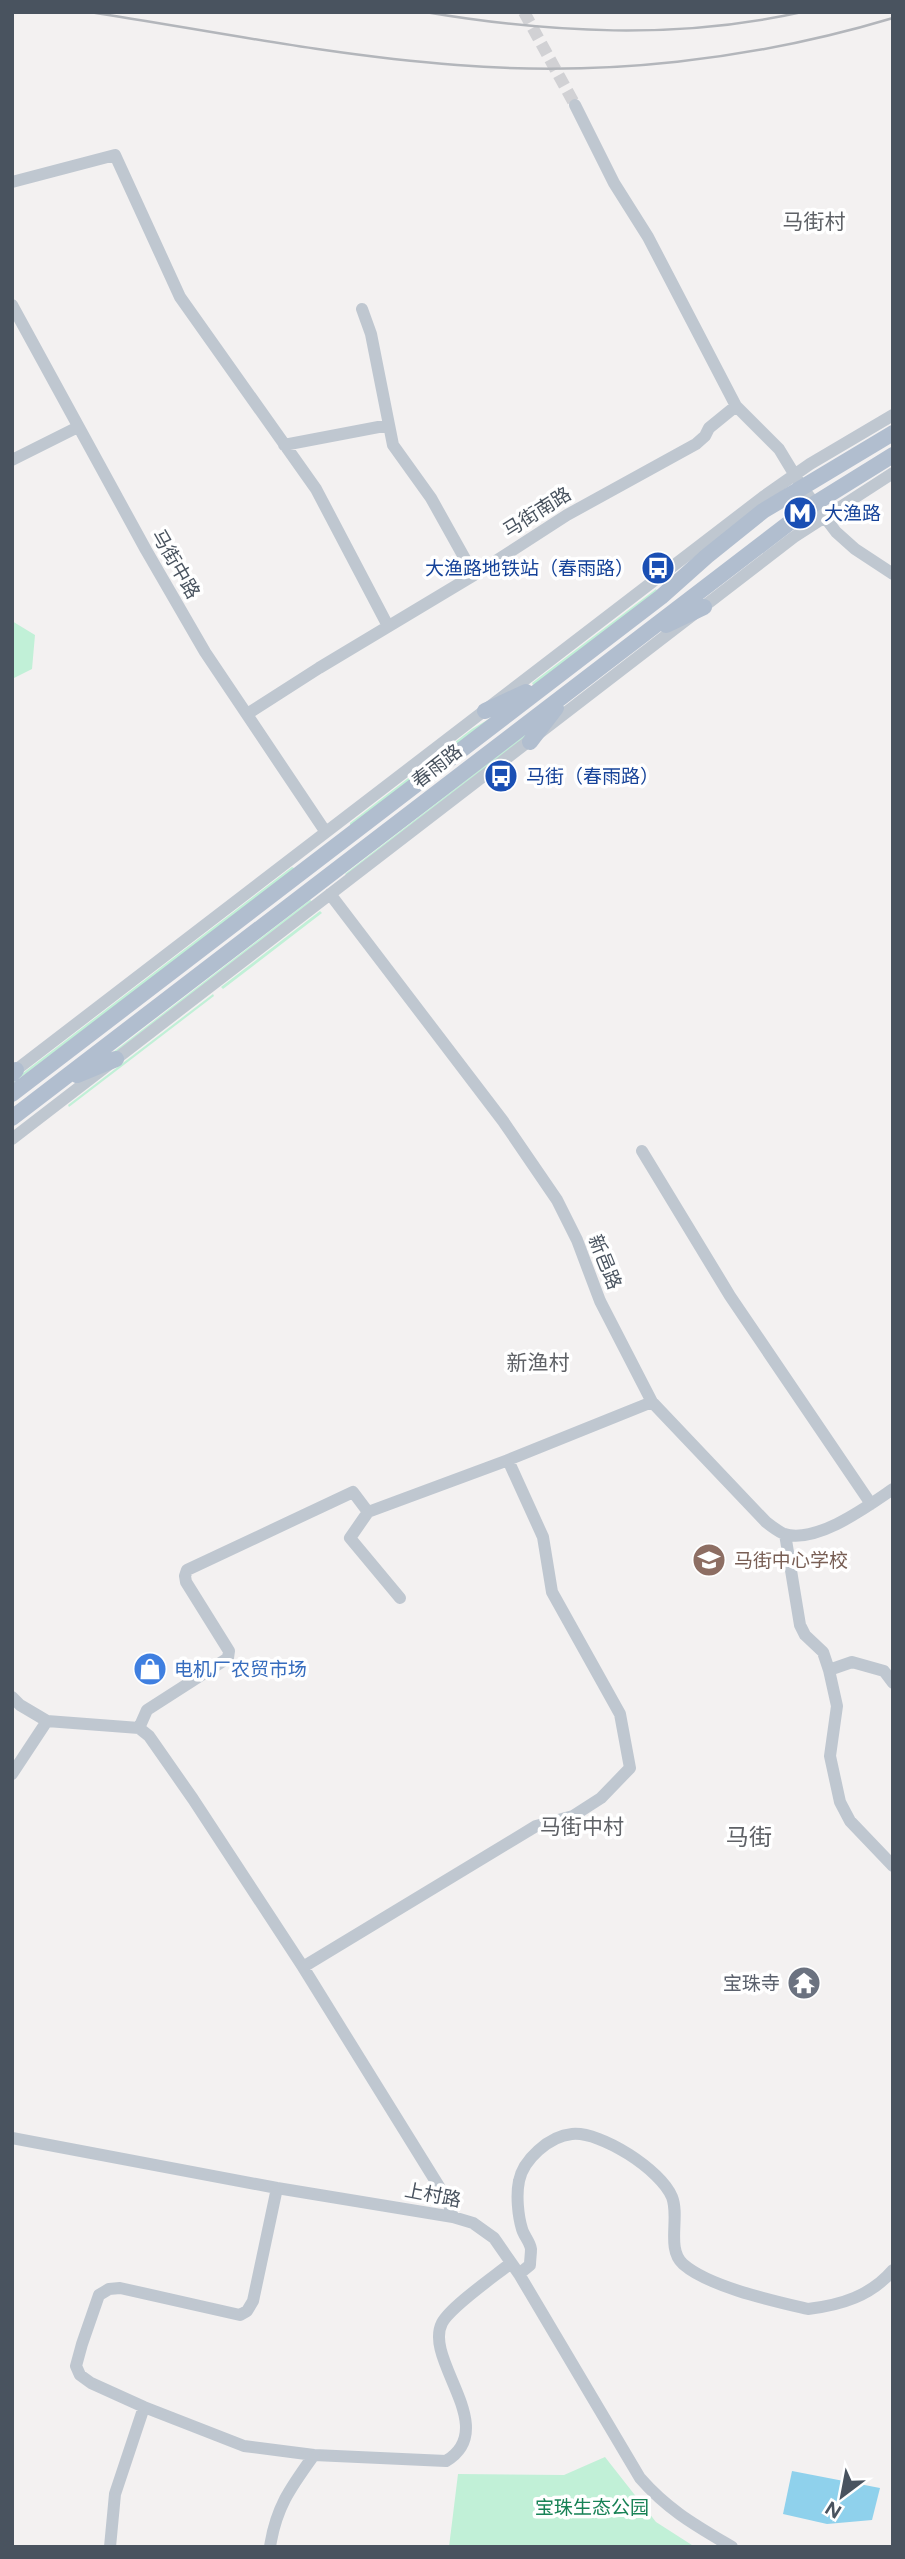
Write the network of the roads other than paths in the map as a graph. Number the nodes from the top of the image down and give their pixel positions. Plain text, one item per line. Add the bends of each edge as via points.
1 (575, 105) tunnel mouth
2 (12, 182) edge
3 (12, 305) edge
4 (362, 309) dead end
5 (736, 406) junction
6 (893, 415) edge
7 (389, 425) junction
8 (78, 427) junction
9 (893, 433) edge
10 (284, 444) junction
11 (893, 455) edge
12 (12, 460) edge
13 (893, 473) edge
14 (798, 481) junction
15 (763, 497) junction
16 (819, 510) junction
17 (707, 556) junction
18 (893, 574) edge
19 (474, 575) junction
20 (704, 607) junction
21 (388, 626) junction
22 (636, 640) junction
23 (554, 679) junction
24 (569, 691) junction
25 (485, 711) junction
26 (247, 714) junction
27 (530, 742) junction
28 (326, 831) junction
29 (330, 894) junction
30 (116, 1059) junction
31 (14, 1072) edge
32 (59, 1082) junction
33 (12, 1094) edge
34 (12, 1118) edge
35 (12, 1139) edge
36 (642, 1151) dead end
37 (652, 1402) junction
38 (508, 1460) junction
39 (893, 1489) edge
40 (871, 1504) junction
41 (368, 1512) junction
42 (785, 1534) junction
43 (400, 1598) dead end
44 (829, 1670) junction
45 (893, 1683) edge
46 (12, 1697) edge
47 (47, 1721) junction
48 (139, 1728) junction
49 (12, 1774) edge
50 (893, 1866) edge
51 (303, 1967) junction
52 (12, 2138) edge
53 (276, 2188) junction
54 (453, 2217) junction
55 (515, 2269) junction
56 (893, 2270) edge
57 (145, 2407) junction
58 (314, 2455) junction
59 (110, 2547) edge
60 (270, 2547) edge
61 (732, 2547) edge

1 - 5 street
2 - 10 street via 115,155 180,297
3 - 8 street, 马街中路
4 - 7 street
5 - 14 street via 779,449
5 - 19 street, 马街南路 via 696,444 567,514
6 - 14 street
7 - 10 street
7 - 19 street via 393,445 432,498
8 - 12 street
8 - 26 street, 马街中路 via 205,652
9 - 14 main road, 春雨路
10 - 21 street via 316,489
11 - 16 main road, 春雨路
13 - 16 street
14 - 15 street
14 - 16 street
14 - 17 main road, 春雨路
15 - 17 main road
15 - 25 street
16 - 18 street via 855,549
16 - 20 street
16 - 22 main road, 春雨路
17 - 23 main road, 春雨路
19 - 21 street, 马街南路
20 - 22 main road
20 - 27 street
21 - 26 street, 马街南路
22 - 24 main road, 春雨路
23 - 25 main road
23 - 33 main road, 春雨路
24 - 27 main road
24 - 32 main road, 春雨路
25 - 28 street
26 - 28 street, 马街中路
27 - 29 street
28 - 31 street
29 - 30 street
29 - 37 street, 新邑路 via 503,1121 557,1200 600,1301
30 - 32 main road
30 - 35 street
32 - 34 main road, 春雨路
36 - 40 street via 730,1296
37 - 38 street
37 - 42 street, 新邑路 via 766,1522
38 - 41 street
38 - 51 street via 544,1537 552,1592 620,1714 631,1768 601,1798 573,1816 536,1826
39 - 40 street
40 - 42 street via 819,1531
41 - 43 street via 350,1538
41 - 48 street via 354,1492 187,1570 186,1582 229,1651 228,1658 147,1710
42 - 44 street via 800,1625 823,1653
44 - 45 street via 852,1662 884,1671
44 - 50 street via 837,1706 830,1756 840,1802 850,1821
46 - 47 street
47 - 48 street
47 - 49 street
48 - 51 street via 193,1799
51 - 54 street via 448,2201
52 - 53 street, 上村路
53 - 54 street, 上村路
53 - 57 street via 253,2301 247,2311 240,2315 120,2288 99,2295 76,2366 91,2382
54 - 55 street, 上村路 via 473,2223 494,2238
55 - 56 street via 530,2265 531,2248 518,2206 526,2163 555,2139 572,2134 591,2136 653,2172 672,2195 676,2209 676,2255 683,2264 720,2284 808,2309 864,2295
55 - 58 street via 442,2323 437,2342 465,2416 466,2429 454,2456 446,2461
55 - 61 street, 上村路 via 640,2478 671,2510
57 - 58 street via 244,2446
57 - 59 street via 116,2494
58 - 60 street via 280,2506

